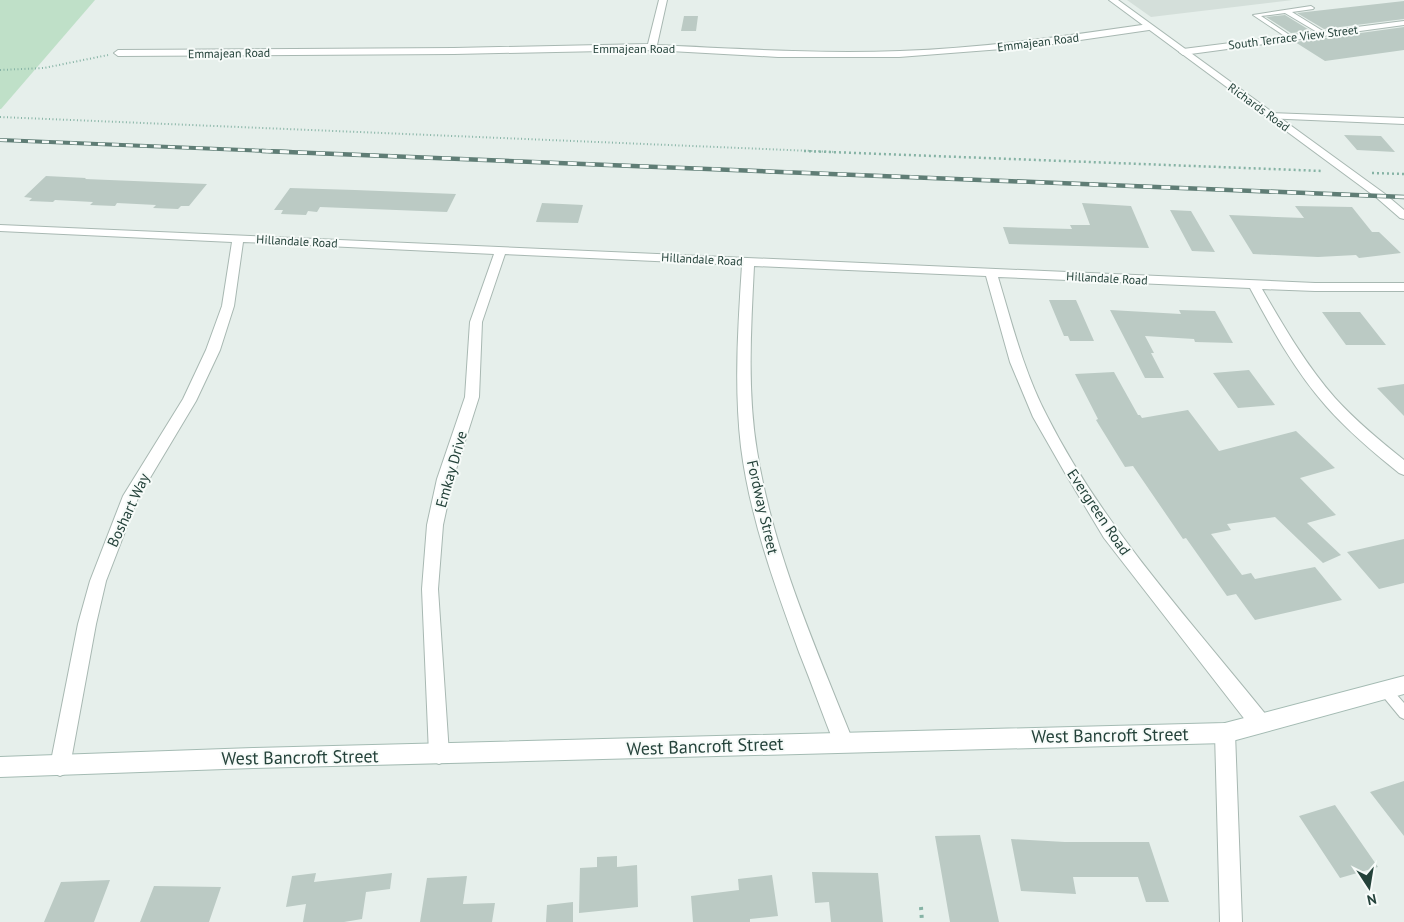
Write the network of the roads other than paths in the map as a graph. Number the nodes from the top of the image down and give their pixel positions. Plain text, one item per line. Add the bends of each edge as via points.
1 (662, 0) edge
2 (1113, 0) edge
3 (1311, 8) dead end
4 (1286, 10) junction
5 (1404, 23) edge
6 (1148, 26) junction
7 (1324, 34) junction
8 (1291, 38) junction
9 (652, 47) junction
10 (1182, 52) junction
11 (118, 53) road end
12 (1270, 116) junction
13 (1404, 120) edge
14 (1404, 216) edge
15 (0, 228) edge
16 (238, 238) junction
17 (501, 250) junction
18 (748, 261) junction
19 (991, 272) junction
20 (1254, 285) junction
21 (1404, 287) edge
22 (1404, 469) edge
23 (1404, 685) edge
24 (1384, 690) junction
25 (1404, 713) edge
26 (1260, 723) junction
27 (1225, 732) junction
28 (843, 741) junction
29 (439, 754) junction
30 (60, 766) junction
31 (0, 767) edge
32 (1231, 922) edge

1 - 9 street
2 - 6 street, Richards Road
3 - 4 lane
4 - 7 lane
4 - 8 lane via 1256,15
5 - 7 street, South Terrace View Street
6 - 9 street, Emmajean Road via 1030,44 899,54 778,54
6 - 10 street, Richards Road
7 - 8 street, South Terrace View Street
8 - 10 street, South Terrace View Street
9 - 11 street, Emmajean Road
10 - 12 street, Richards Road
12 - 13 street
12 - 14 street, Richards Road
15 - 16 street, Hillandale Road
16 - 17 street, Hillandale Road
16 - 30 street, Boshart Way via 228,306 213,350 189,401 131,496 98,581
17 - 18 street, Hillandale Road
17 - 29 street, Emkay Drive via 476,322 472,397 445,479 435,525 430,589
18 - 19 street, Hillandale Road
18 - 28 street, Fordway Street via 744,392 756,484 776,564
19 - 20 street, Hillandale Road
19 - 26 street, Evergreen Road via 1017,362 1040,417 1070,469 1110,534
20 - 21 street, Hillandale Road
20 - 22 street via 1281,333 1323,394
23 - 24 street, West Bancroft Street
24 - 25 lane
24 - 26 street, West Bancroft Street
26 - 27 street, West Bancroft Street
27 - 28 street, West Bancroft Street
27 - 32 street
28 - 29 street, West Bancroft Street
29 - 30 street, West Bancroft Street
30 - 31 street, West Bancroft Street

